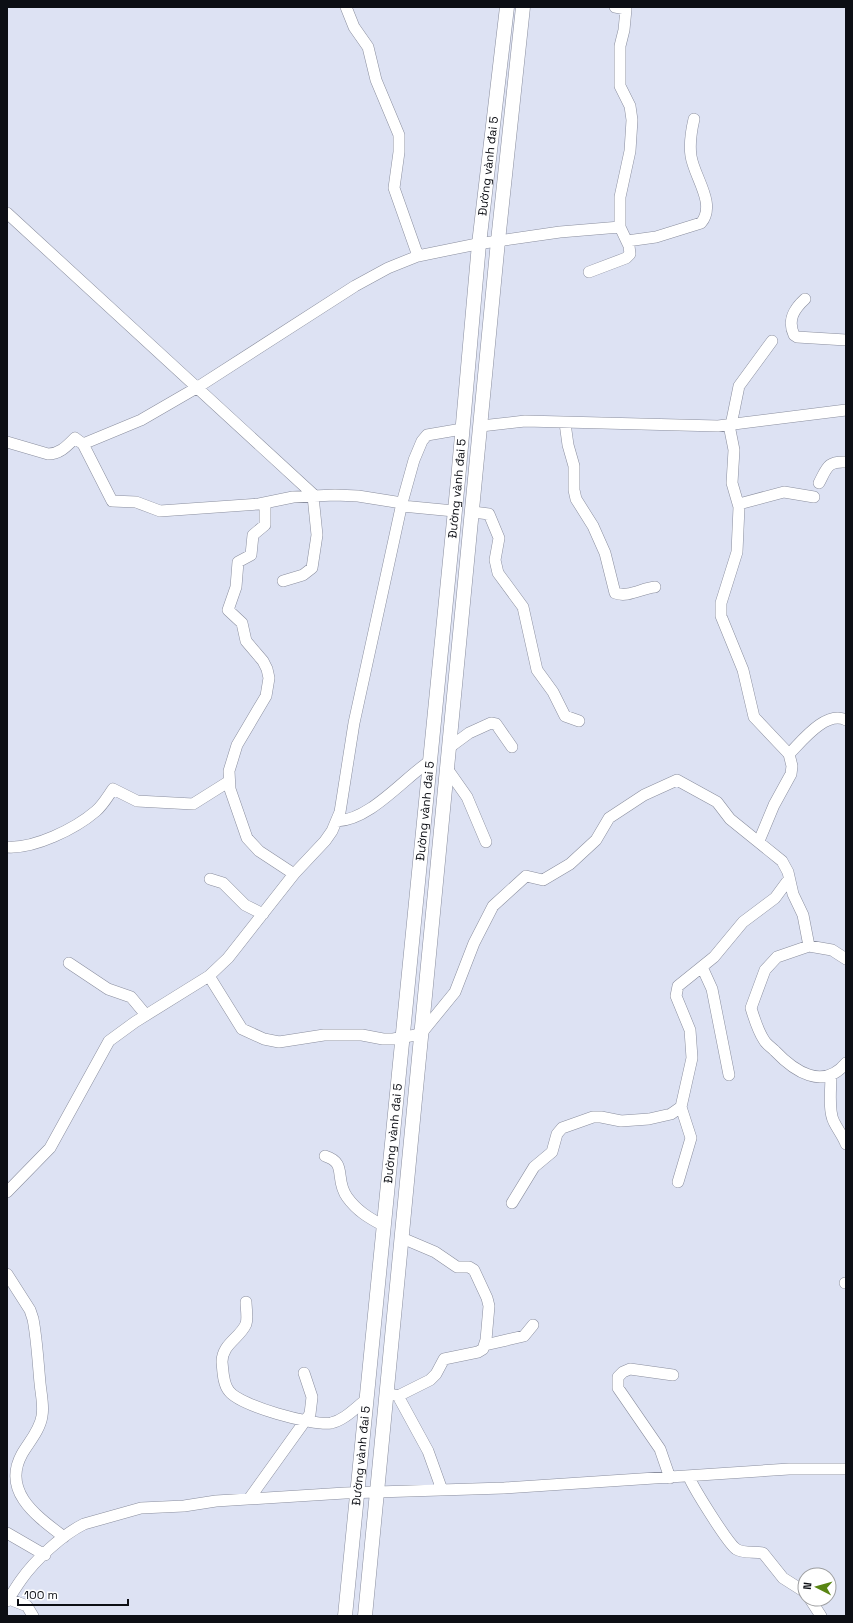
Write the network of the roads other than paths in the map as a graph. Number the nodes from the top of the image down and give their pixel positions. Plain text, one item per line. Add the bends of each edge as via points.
1 (346, 7) edge
2 (506, 7) edge
3 (523, 7) edge
4 (615, 7) edge
5 (694, 119) dead end
6 (7, 213) edge
7 (620, 227) junction
8 (498, 241) junction
9 (627, 241) junction
10 (479, 244) junction
11 (418, 256) junction
12 (589, 272) dead end
13 (805, 299) dead end
14 (846, 340) edge
15 (772, 341) dead end
16 (198, 388) junction
17 (846, 410) edge
18 (565, 423) junction
19 (730, 425) junction
20 (481, 426) junction
21 (462, 429) junction
22 (7, 442) edge
23 (83, 444) junction
24 (846, 462) edge
25 (819, 483) dead end
26 (314, 496) junction
27 (814, 497) dead end
28 (265, 503) junction
29 (739, 504) junction
30 (402, 505) junction
31 (454, 511) junction
32 (473, 512) junction
33 (282, 581) dead end
34 (655, 587) dead end
35 (846, 720) edge
36 (579, 721) dead end
37 (450, 747) junction
38 (512, 747) dead end
39 (789, 754) junction
40 (430, 761) junction
41 (448, 770) junction
42 (228, 782) junction
43 (337, 821) junction
44 (759, 841) junction
45 (486, 842) dead end
46 (7, 847) edge
47 (294, 874) junction
48 (210, 879) dead end
49 (789, 879) junction
50 (263, 914) junction
51 (809, 946) junction
52 (846, 959) edge
53 (69, 963) dead end
54 (702, 968) junction
55 (208, 976) junction
56 (146, 1015) junction
57 (422, 1032) junction
58 (402, 1037) junction
59 (846, 1063) edge
60 (729, 1075) dead end
61 (831, 1075) junction
62 (681, 1107) junction
63 (846, 1144) edge
64 (325, 1156) dead end
65 (678, 1182) dead end
66 (7, 1192) edge
67 (512, 1203) dead end
68 (384, 1226) junction
69 (402, 1238) junction
70 (7, 1274) edge
71 (246, 1302) dead end
72 (533, 1326) dead end
73 (485, 1346) junction
74 (304, 1373) dead end
75 (673, 1375) dead end
76 (392, 1395) junction
77 (367, 1400) junction
78 (305, 1420) junction
79 (846, 1469) edge
80 (689, 1477) junction
81 (670, 1478) junction
82 (442, 1490) junction
83 (377, 1492) junction
84 (358, 1493) junction
85 (249, 1499) junction
86 (7, 1533) edge
87 (64, 1537) junction
88 (45, 1555) junction
89 (797, 1587) edge
90 (8, 1600) edge
91 (815, 1607) edge
92 (34, 1616) edge
93 (345, 1616) edge
94 (365, 1616) edge
95 (821, 1616) edge

1 - 11 street via 351,21 368,47 376,80 399,135 394,188
2 - 10 main road, Đường vành đai 5
3 - 8 main road, Đường vành đai 5
4 - 7 street via 626,9 620,46 620,86 630,106 632,120 630,151 620,197
5 - 9 street via 689,140 690,155 693,169 702,186 707,214 701,223
6 - 16 street
7 - 8 street
7 - 9 street
8 - 10 street
8 - 20 main road, Đường vành đai 5
9 - 12 street via 630,251 626,258
10 - 11 street
10 - 21 main road, Đường vành đai 5
11 - 16 street via 388,268 355,286
13 - 14 street via 794,310 794,335
15 - 19 street via 739,386
16 - 23 street via 141,420
16 - 26 street
17 - 19 street
18 - 19 street
18 - 20 street via 525,421
18 - 34 street via 574,466 576,499 593,526 605,553 615,593 628,594 639,589
19 - 29 street via 734,450 732,483
20 - 32 main road, Đường vành đai 5
21 - 30 street via 433,433 422,441
21 - 31 main road, Đường vành đai 5
22 - 23 street via 48,454 60,451 75,438
23 - 28 street via 112,501 136,502 160,511
24 - 25 street via 828,465
26 - 28 street
26 - 30 street via 352,496
26 - 33 street via 317,535 312,568 303,575
27 - 29 street via 784,492
28 - 42 street via 265,525 253,535 251,555 238,562 236,587 228,610 242,623 246,642 267,669 268,686 262,704 232,757
29 - 39 street via 736,552 721,604 721,616 743,670 754,717
30 - 31 street
30 - 43 street via 354,723
31 - 40 main road, Đường vành đai 5
32 - 36 street via 489,514 497,532 495,566 523,607 537,670 553,692 565,716
32 - 37 main road, Đường vành đai 5
35 - 39 street via 827,720
37 - 38 street via 468,733 490,723 496,724
37 - 41 main road, Đường vành đai 5
39 - 44 street via 791,774
40 - 43 street via 377,804 350,820
40 - 58 main road, Đường vành đai 5
41 - 45 street via 467,797
41 - 57 main road, Đường vành đai 5
42 - 46 street via 193,804 137,801 113,789 96,811 58,834 24,846
42 - 47 street via 247,838 253,846
43 - 47 street via 325,841
44 - 49 street via 786,866
44 - 57 street via 730,818 717,802 681,781 673,781 644,795 609,818 596,840 570,864 543,880 526,876 493,906 474,943 455,992
47 - 50 street
48 - 50 street via 223,883 245,905
49 - 51 street via 805,921
49 - 54 street via 775,898 742,922 718,953
50 - 55 street via 236,949
51 - 52 street via 832,950
51 - 61 street via 777,957 770,963 751,1008 764,1040 794,1069 806,1075
53 - 56 street via 108,989 131,997
54 - 60 street via 712,989
54 - 62 street via 676,990 690,1030 692,1058
55 - 56 street
55 - 58 street via 242,1029 264,1039 279,1042 324,1035 362,1035 383,1039
56 - 66 street via 109,1041 50,1148
57 - 58 street
57 - 69 main road, Đường vành đai 5
58 - 68 main road, Đường vành đai 5
59 - 61 street
61 - 63 street via 830,1100 833,1121
62 - 65 street via 691,1138
62 - 67 street via 671,1114 649,1119 621,1121 593,1117 559,1130 552,1152 534,1167
64 - 68 street via 338,1163 341,1184 347,1198 364,1215
68 - 77 main road, Đường vành đai 5
69 - 73 street via 435,1252 454,1265 474,1270 488,1302
69 - 76 main road, Đường vành đai 5
70 - 87 street via 33,1319 42,1410 39,1426 21,1456 17,1469 20,1495 34,1514
71 - 78 street via 246,1323 222,1359 228,1391 235,1397 261,1408
72 - 73 street via 524,1336
73 - 76 street via 478,1352 444,1359 434,1378
74 - 78 street via 312,1397 310,1414
75 - 81 street via 630,1369 623,1372 617,1383 660,1449
76 - 82 street via 428,1451
76 - 83 main road, Đường vành đai 5
77 - 78 street via 346,1416 333,1422 318,1424
77 - 84 main road, Đường vành đai 5
78 - 85 street
79 - 80 street via 789,1469
80 - 81 street
80 - 89 street via 732,1544 741,1551 763,1553 783,1578
81 - 82 street
82 - 83 street
83 - 84 street
83 - 94 main road, Đường vành đai 5
84 - 85 street
84 - 93 main road, Đường vành đai 5
85 - 87 street via 141,1508 84,1524
86 - 88 street
87 - 88 street
88 - 90 street via 24,1576
90 - 92 street via 27,1606
91 - 95 street

